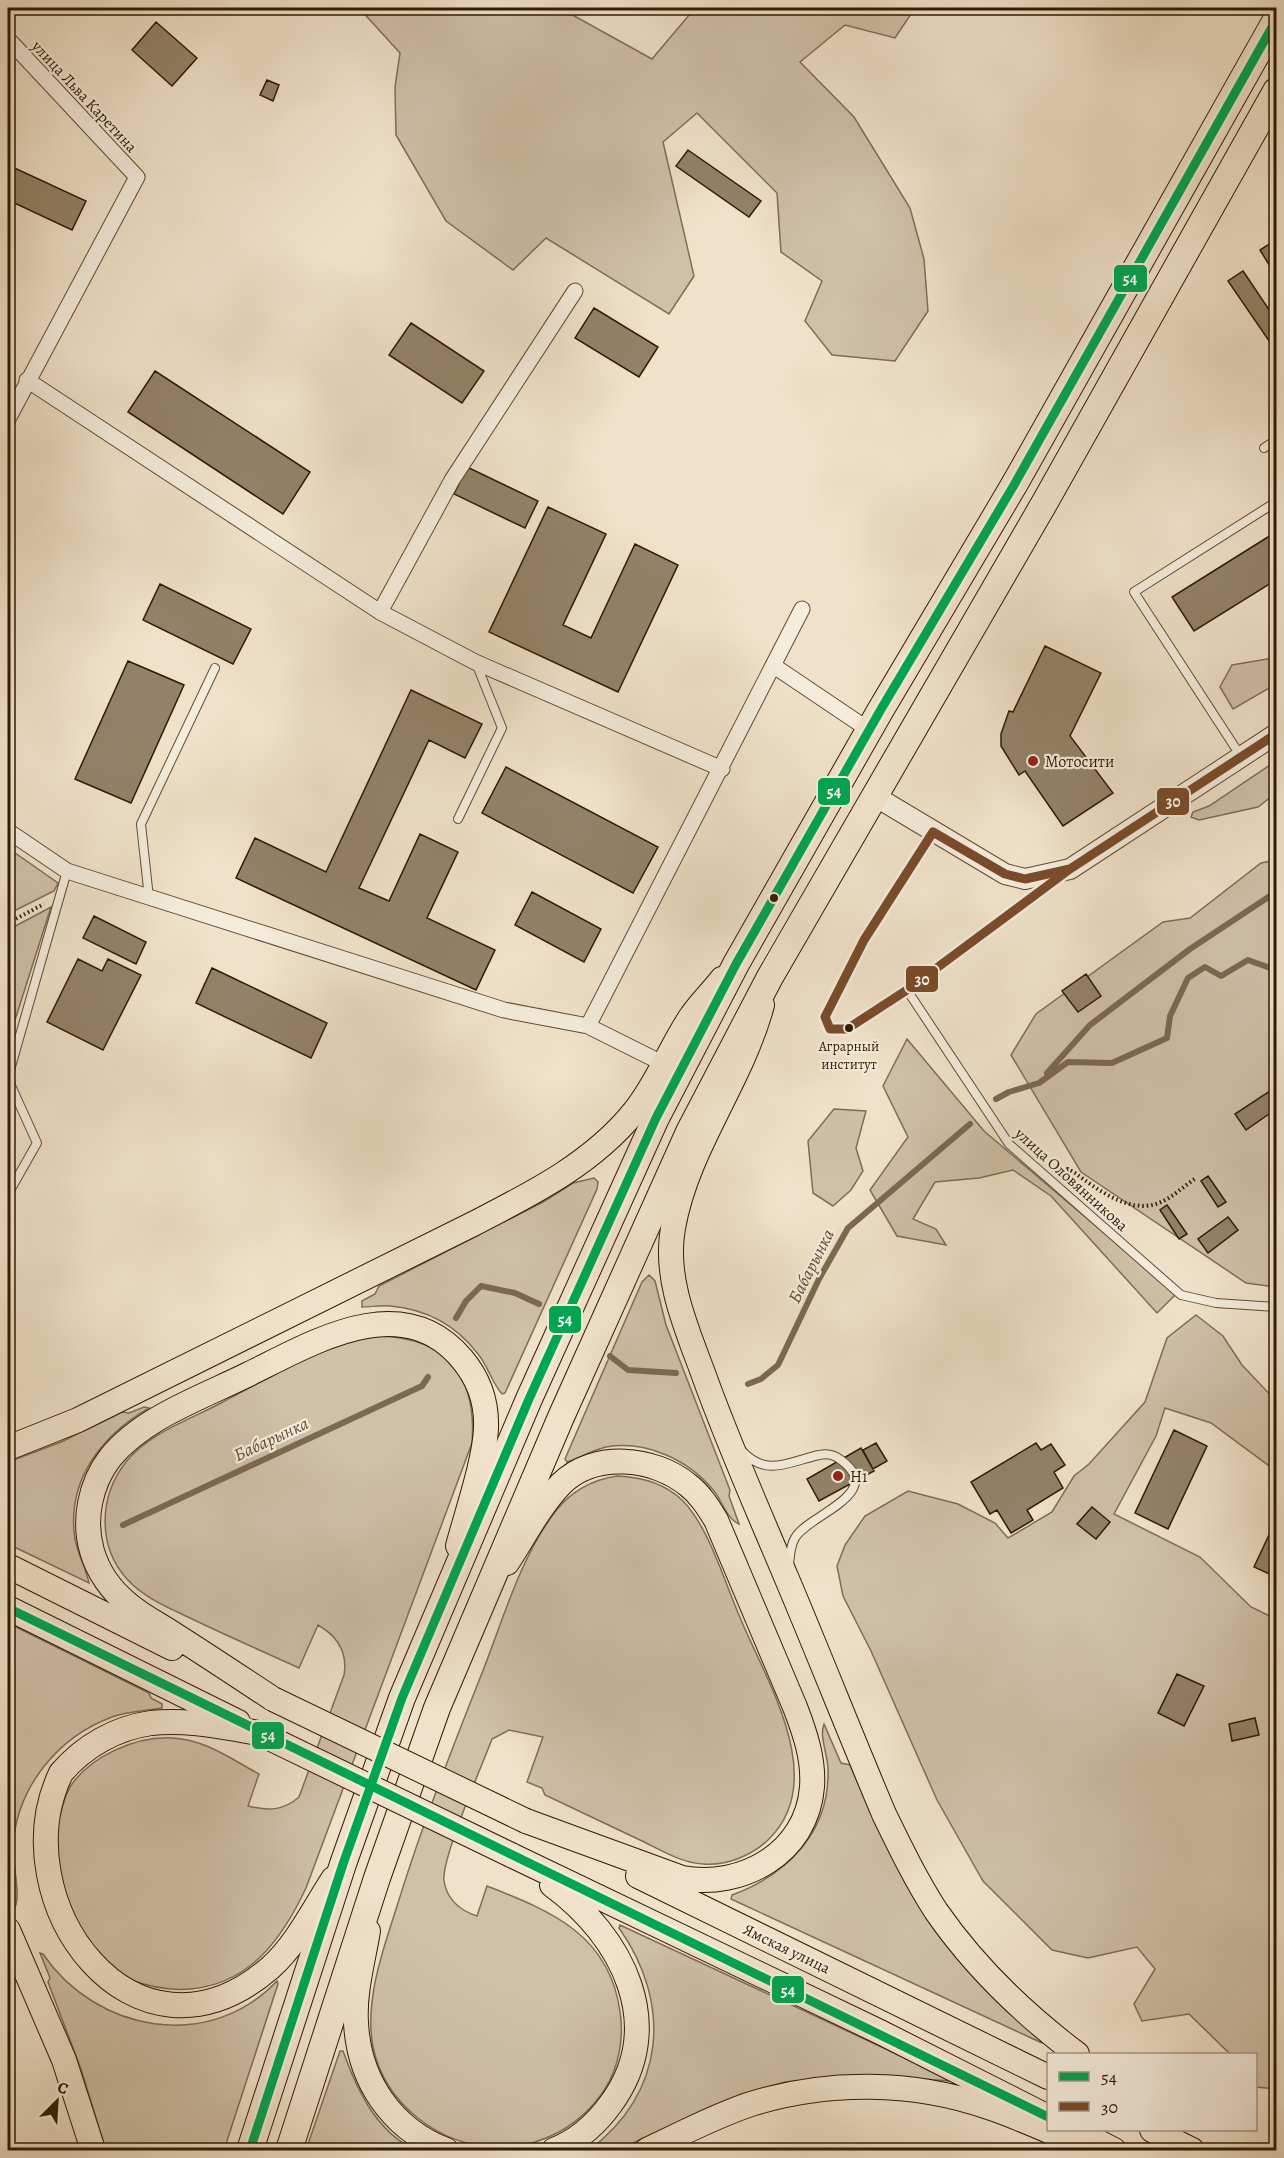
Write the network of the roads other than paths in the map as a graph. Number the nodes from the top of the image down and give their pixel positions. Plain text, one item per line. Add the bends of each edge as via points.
1 (1276, 20) edge
2 (8, 39) edge
3 (1276, 91) edge
4 (575, 291) dead end
5 (27, 380) junction
6 (8, 419) edge
7 (1276, 440) edge
8 (1264, 448) dead end
9 (1276, 502) edge
10 (802, 609) dead end
11 (380, 612) junction
12 (475, 662) junction
13 (774, 666) junction
14 (215, 668) dead end
15 (869, 730) junction
16 (1276, 734) edge
17 (1241, 756) junction
18 (722, 769) junction
19 (873, 795) junction
20 (458, 819) dead end
21 (8, 831) edge
22 (933, 832) junction
23 (1070, 869) junction
24 (67, 871) junction
25 (149, 898) junction
26 (736, 964) junction
27 (770, 976) junction
28 (906, 990) junction
29 (588, 1026) junction
30 (664, 1064) junction
31 (8, 1078) edge
32 (8, 1194) edge
33 (1276, 1307) edge
34 (724, 1431) junction
35 (8, 1448) edge
36 (8, 1566) edge
37 (788, 1581) junction
38 (449, 1584) junction
39 (482, 1600) junction
40 (8, 1608) edge
41 (273, 1699) junction
42 (259, 1733) junction
43 (526, 1821) junction
44 (511, 1855) junction
45 (343, 1864) junction
46 (377, 1878) junction
47 (8, 1930) edge
48 (1074, 2053) edge
49 (1047, 2077) edge
50 (1047, 2116) edge
51 (1076, 2131) edge
52 (1154, 2131) edge
53 (1174, 2131) edge
54 (93, 2151) edge
55 (250, 2151) edge
56 (289, 2151) edge
57 (446, 2151) edge
58 (554, 2151) edge
59 (647, 2151) edge
60 (1093, 2151) edge
61 (1114, 2151) edge
62 (1192, 2151) edge
63 (1200, 2151) edge

1 - 15 highway via 1014,485
2 - 5 street, улица Льва Каретина via 137,177
3 - 19 highway via 1045,502
4 - 11 street via 452,480
5 - 6 street
5 - 11 street
7 - 8 lane
9 - 17 lane via 1134,592
10 - 13 street
11 - 12 street
12 - 18 street
12 - 20 lane via 502,728
13 - 15 street
13 - 18 street
14 - 25 lane via 141,824
15 - 26 highway
16 - 17 street
17 - 23 street
18 - 29 street
19 - 22 street
19 - 27 highway
21 - 24 street
22 - 23 street via 1005,874 1025,879
22 - 28 lane via 864,940 825,1017 830,1029 847,1029
23 - 28 lane
24 - 25 street
24 - 31 lane
25 - 29 street via 504,1010
26 - 30 main road via 690,1017
26 - 38 highway via 656,1118
27 - 34 main road via 753,1039 694,1159 672,1230 675,1292
27 - 39 highway via 689,1132
28 - 33 lane, улица Оловянникова via 1009,1144 1181,1295 1216,1303
29 - 30 street
30 - 35 main road via 634,1112 615,1132 570,1170 530,1195 78,1420
31 - 32 lane via 37,1143
34 - 37 main road
34 - 37 lane via 746,1455 766,1467 783,1467 831,1455 850,1469 854,1478 848,1499 803,1528 794,1539
36 - 41 main road
37 - 48 main road via 884,1814 924,1892 951,1931 998,1985
38 - 41 main road via 484,1445 485,1411 482,1394 467,1365 428,1332 389,1323 348,1329 169,1413 139,1432 109,1460 91,1499 88,1533 100,1571 129,1605
38 - 45 highway via 402,1698
39 - 43 main road via 548,1500 575,1474 612,1462 632,1461 671,1474 703,1500 716,1520 795,1707 810,1756 812,1788 794,1837 777,1855 754,1870 719,1881 682,1878
39 - 46 highway via 437,1708
40 - 42 main road
41 - 43 main road, bridge
42 - 44 main road, bridge
42 - 45 main road via 191,1722 150,1723 113,1734 66,1766 44,1797 31,1836 30,1875 34,1894 53,1940 83,1972 117,1992 157,2005 196,2004 241,1988 271,1967 294,1940
43 - 49 main road, Ямская улица
44 - 50 main road
44 - 58 main road via 570,1899 600,1929 620,1959 634,1998 637,2033 628,2076 593,2125
45 - 55 highway
46 - 56 highway
46 - 57 main road via 356,2006 361,2060 375,2092 396,2119 431,2145
47 - 54 main road via 64,2060
51 - 61 main road
52 - 62 main road
53 - 63 main road
59 - 60 main road via 751,2104 822,2089 883,2086 939,2093 990,2107

